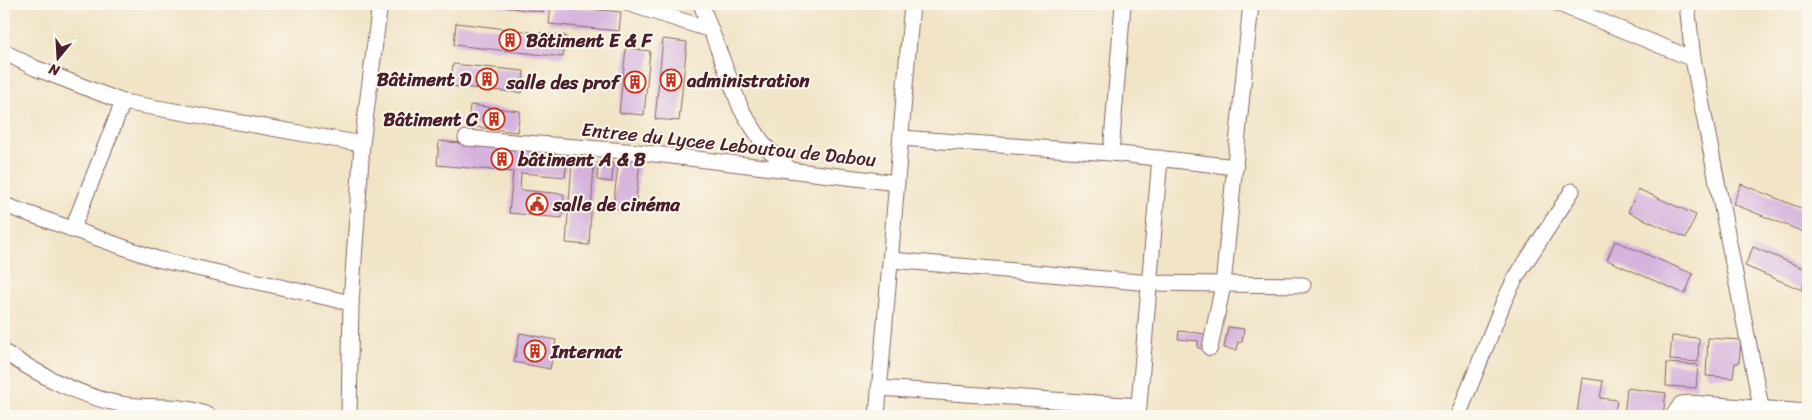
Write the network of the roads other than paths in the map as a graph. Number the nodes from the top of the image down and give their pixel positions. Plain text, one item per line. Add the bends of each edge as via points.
1 (380, 4) edge
2 (630, 4) edge
3 (701, 4) edge
4 (912, 4) edge
5 (1123, 4) edge
6 (1252, 4) edge
7 (1559, 4) edge
8 (1687, 4) edge
9 (711, 30) junction
10 (4, 52) edge
11 (1693, 59) junction
12 (123, 102) junction
13 (466, 138) dead end
14 (901, 138) junction
15 (362, 144) junction
16 (1111, 153) junction
17 (1160, 158) junction
18 (1236, 167) junction
19 (791, 170) junction
20 (897, 183) junction
21 (1572, 191) dead end
22 (4, 205) edge
23 (72, 230) junction
24 (892, 260) junction
25 (1150, 283) junction
26 (1223, 285) junction
27 (1303, 285) dead end
28 (351, 303) junction
29 (1210, 348) dead end
30 (4, 352) edge
31 (879, 388) junction
32 (1761, 407) junction
33 (1138, 411) edge
34 (1808, 412) edge
35 (210, 416) edge
36 (349, 416) edge
37 (877, 416) edge
38 (1458, 416) edge
39 (1673, 416) edge

1 - 15 street
2 - 9 street
3 - 9 street
4 - 14 street
5 - 16 street
6 - 18 street
7 - 11 street
8 - 11 street
9 - 19 street via 741,109 764,145
10 - 12 street via 35,68
11 - 32 street
12 - 15 street
12 - 23 street
13 - 19 street, Entree du Lycee Leboutou de Dabou via 638,152
14 - 16 street
14 - 20 street
15 - 28 street
16 - 17 street
17 - 18 street
17 - 25 street
18 - 26 street
19 - 20 street, Entree du Lycee Leboutou de Dabou
20 - 24 street
21 - 38 street via 1516,277
22 - 23 street
23 - 28 street via 157,260
24 - 25 street
24 - 31 street
25 - 26 street
25 - 33 street
26 - 27 street
26 - 29 street
28 - 36 street
30 - 35 street via 39,375 81,392 124,405 197,410
31 - 33 street
31 - 37 street
32 - 34 street
32 - 39 street via 1681,404

